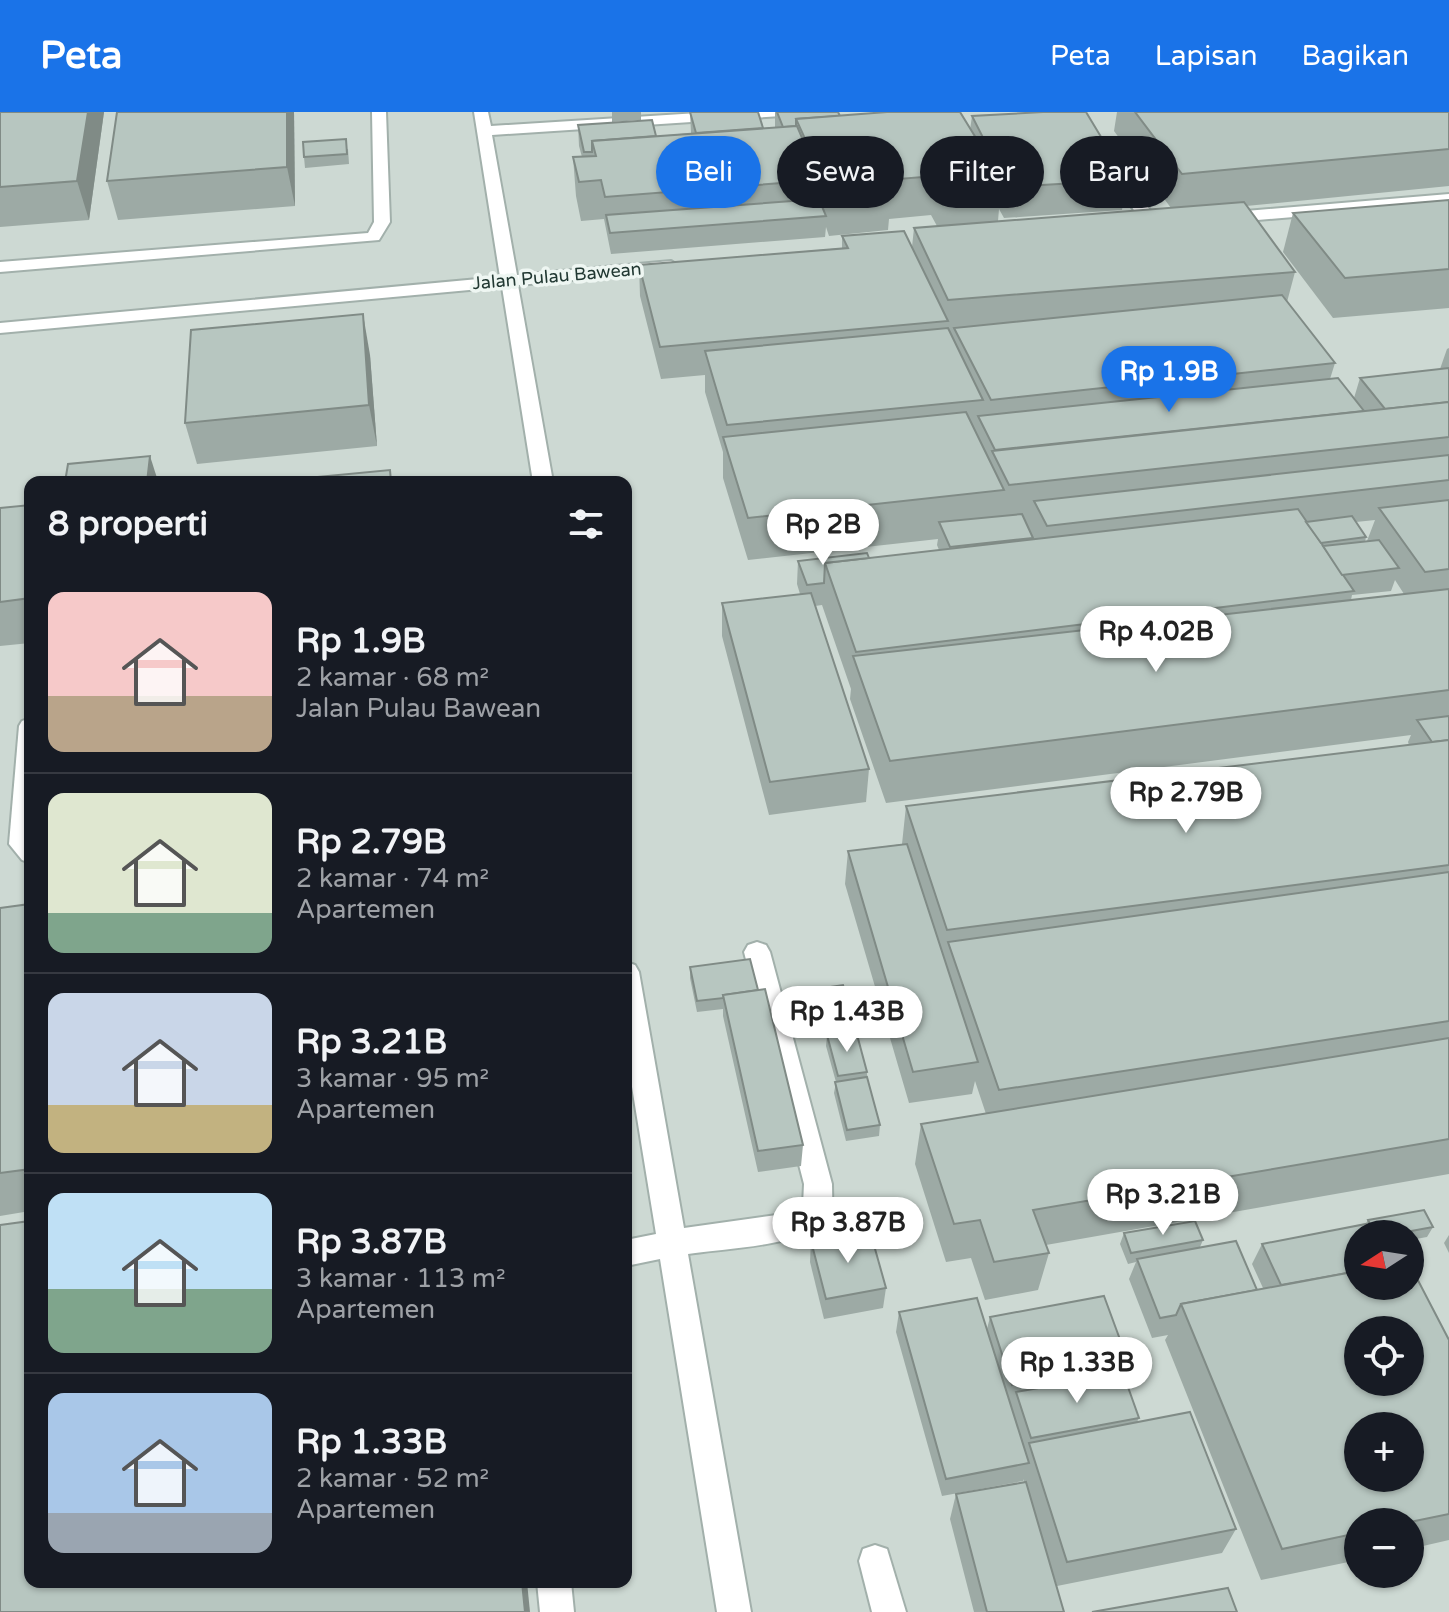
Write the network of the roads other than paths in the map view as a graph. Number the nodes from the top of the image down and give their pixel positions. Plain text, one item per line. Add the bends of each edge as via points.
1 (379, 112) edge
2 (481, 112) edge
3 (782, 112) edge
4 (484, 131) junction
5 (1449, 199) edge
6 (1141, 208) edge
7 (1199, 220) edge
8 (1152, 224) edge
9 (682, 265) edge
10 (0, 267) edge
11 (510, 280) junction
12 (0, 328) edge
13 (542, 476) edge
14 (24, 794) edge
15 (24, 847) edge
16 (757, 952) dead end
17 (632, 1007) edge
18 (672, 1243) junction
19 (632, 1252) edge
20 (875, 1561) dead end
21 (555, 1588) edge
22 (557, 1612) edge
23 (734, 1612) edge
24 (889, 1612) edge

1 - 10 street via 382,222 373,237
2 - 4 street
3 - 4 street
4 - 11 street
5 - 7 street
6 - 8 street
9 - 11 street, Jalan Pulau Bawean
11 - 12 street, Jalan Pulau Bawean
11 - 13 street
14 - 15 street
16 - 18 street via 818,1184 817,1211 797,1225
17 - 18 street
18 - 19 street
18 - 23 street
20 - 24 street
21 - 22 street

